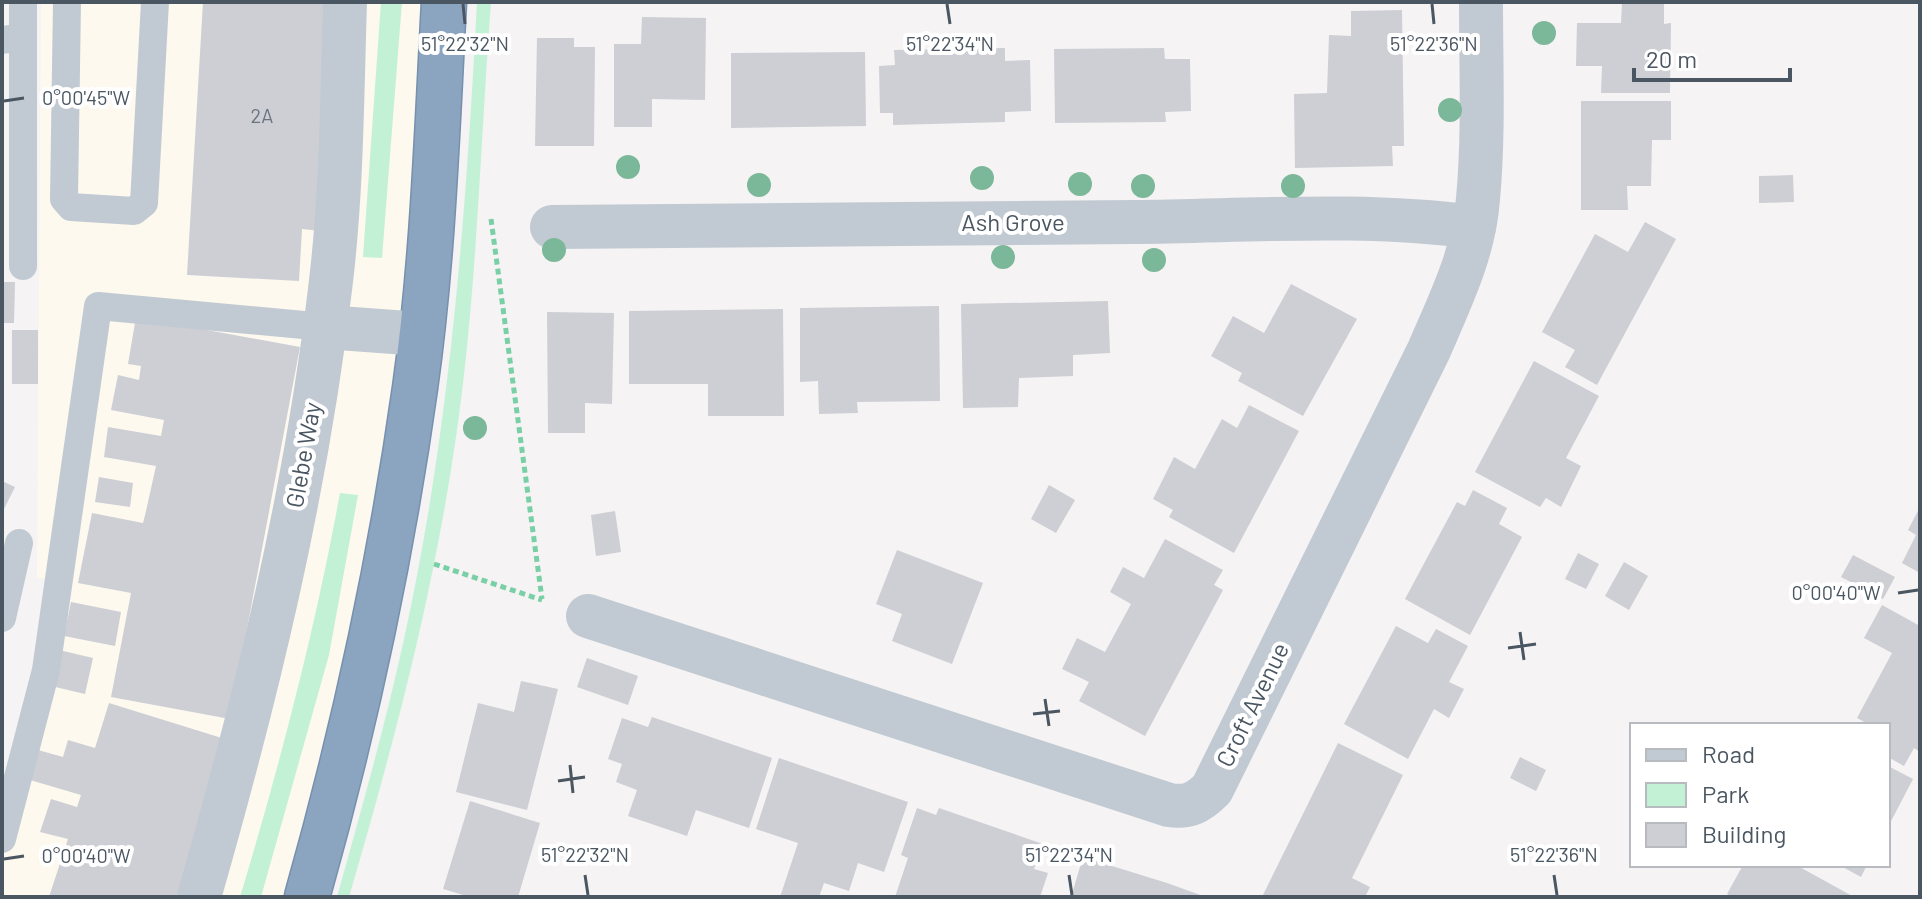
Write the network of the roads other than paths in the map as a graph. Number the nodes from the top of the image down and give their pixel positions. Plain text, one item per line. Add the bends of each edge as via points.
1 (23, 2) edge
2 (67, 2) edge
3 (155, 2) edge
4 (345, 2) edge
5 (444, 2) edge
6 (1481, 2) edge
7 (12, 38) edge
8 (552, 227) road end
9 (1474, 227) junction
10 (23, 266) dead end
11 (325, 327) junction
12 (421, 334) junction
13 (19, 543) dead end
14 (588, 616) road end
15 (2, 618) edge
16 (2, 839) edge
17 (199, 897) edge
18 (307, 897) edge

1 - 7 lane
2 - 3 lane via 64,199 71,207 134,211 144,203
4 - 11 street, Glebe Way via 338,192
5 - 12 highway
6 - 9 street, Croft Avenue via 1480,167
7 - 10 lane
8 - 9 street, Ash Grove via 1348,217
9 - 14 street, Croft Avenue via 1457,288 1429,350 1212,789 1199,801 1185,807 1169,805
11 - 12 street
11 - 16 lane via 98,306 46,670
11 - 17 street, Glebe Way via 273,614
12 - 18 highway via 389,550
13 - 15 lane

